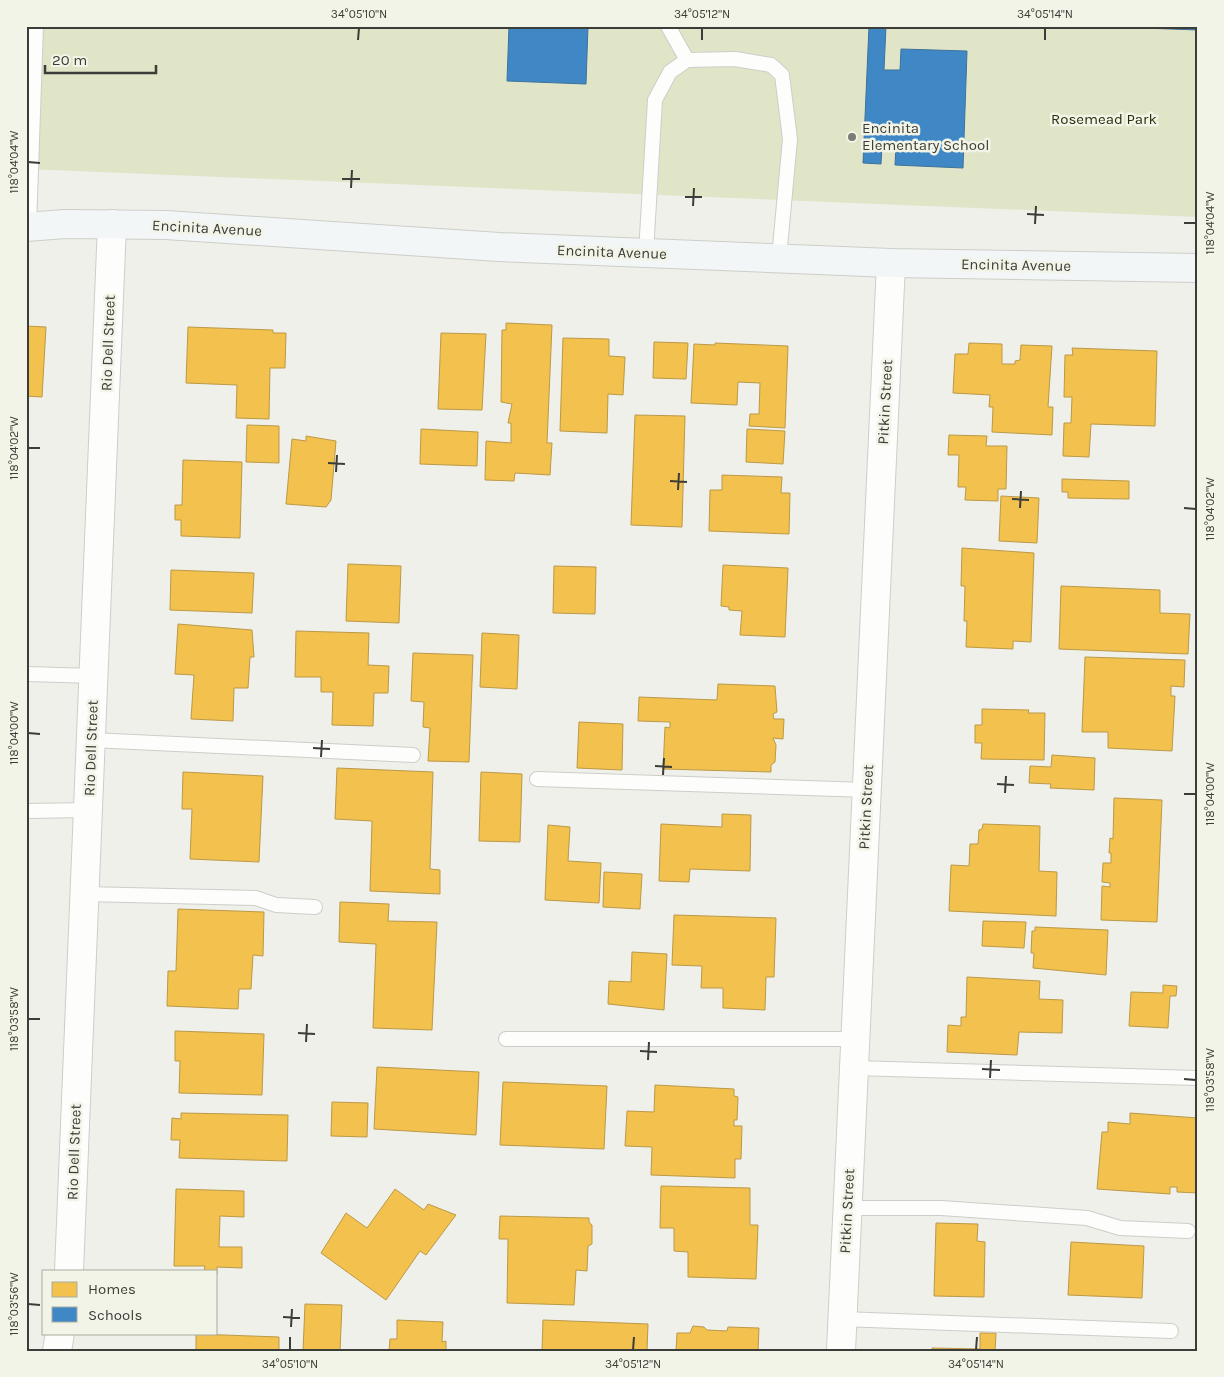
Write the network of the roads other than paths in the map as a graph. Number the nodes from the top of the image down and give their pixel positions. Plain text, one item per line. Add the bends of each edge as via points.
1 (36, 26) edge
2 (668, 26) edge
3 (687, 60) junction
4 (28, 141) edge
5 (112, 224) junction
6 (28, 227) edge
7 (646, 253) junction
8 (779, 258) junction
9 (891, 263) junction
10 (1198, 268) edge
11 (26, 674) edge
12 (94, 676) junction
13 (91, 740) junction
14 (413, 755) dead end
15 (537, 779) dead end
16 (867, 790) junction
17 (88, 810) junction
18 (26, 811) edge
19 (84, 894) junction
20 (315, 907) dead end
21 (506, 1039) dead end
22 (855, 1039) junction
23 (854, 1068) junction
24 (1198, 1078) edge
25 (848, 1208) junction
26 (1188, 1231) dead end
27 (69, 1270) edge
28 (842, 1319) junction
29 (1171, 1331) dead end
30 (60, 1334) edge
31 (57, 1351) edge
32 (841, 1351) edge

1 - 4 lane
2 - 3 lane
3 - 7 lane via 670,72 655,100
3 - 8 lane via 735,59 771,65 782,74 790,139
4 - 6 lane
5 - 6 street, Encinita Avenue
5 - 7 street, Encinita Avenue
5 - 12 street, Rio Dell Street
7 - 8 street, Encinita Avenue
8 - 9 street, Encinita Avenue
9 - 10 street, Encinita Avenue
9 - 16 street, Pitkin Street
11 - 12 lane
12 - 13 street, Rio Dell Street
13 - 14 lane
13 - 17 street, Rio Dell Street
15 - 16 lane
16 - 22 street, Pitkin Street
17 - 18 lane
17 - 19 street, Rio Dell Street
19 - 20 lane via 256,898 276,905
19 - 27 street, Rio Dell Street
21 - 22 lane
22 - 23 street, Pitkin Street
23 - 24 lane
23 - 25 street, Pitkin Street
25 - 26 lane via 971,1210 1087,1218 1120,1228
25 - 28 street, Pitkin Street
28 - 29 lane
28 - 32 street, Pitkin Street
30 - 31 street

